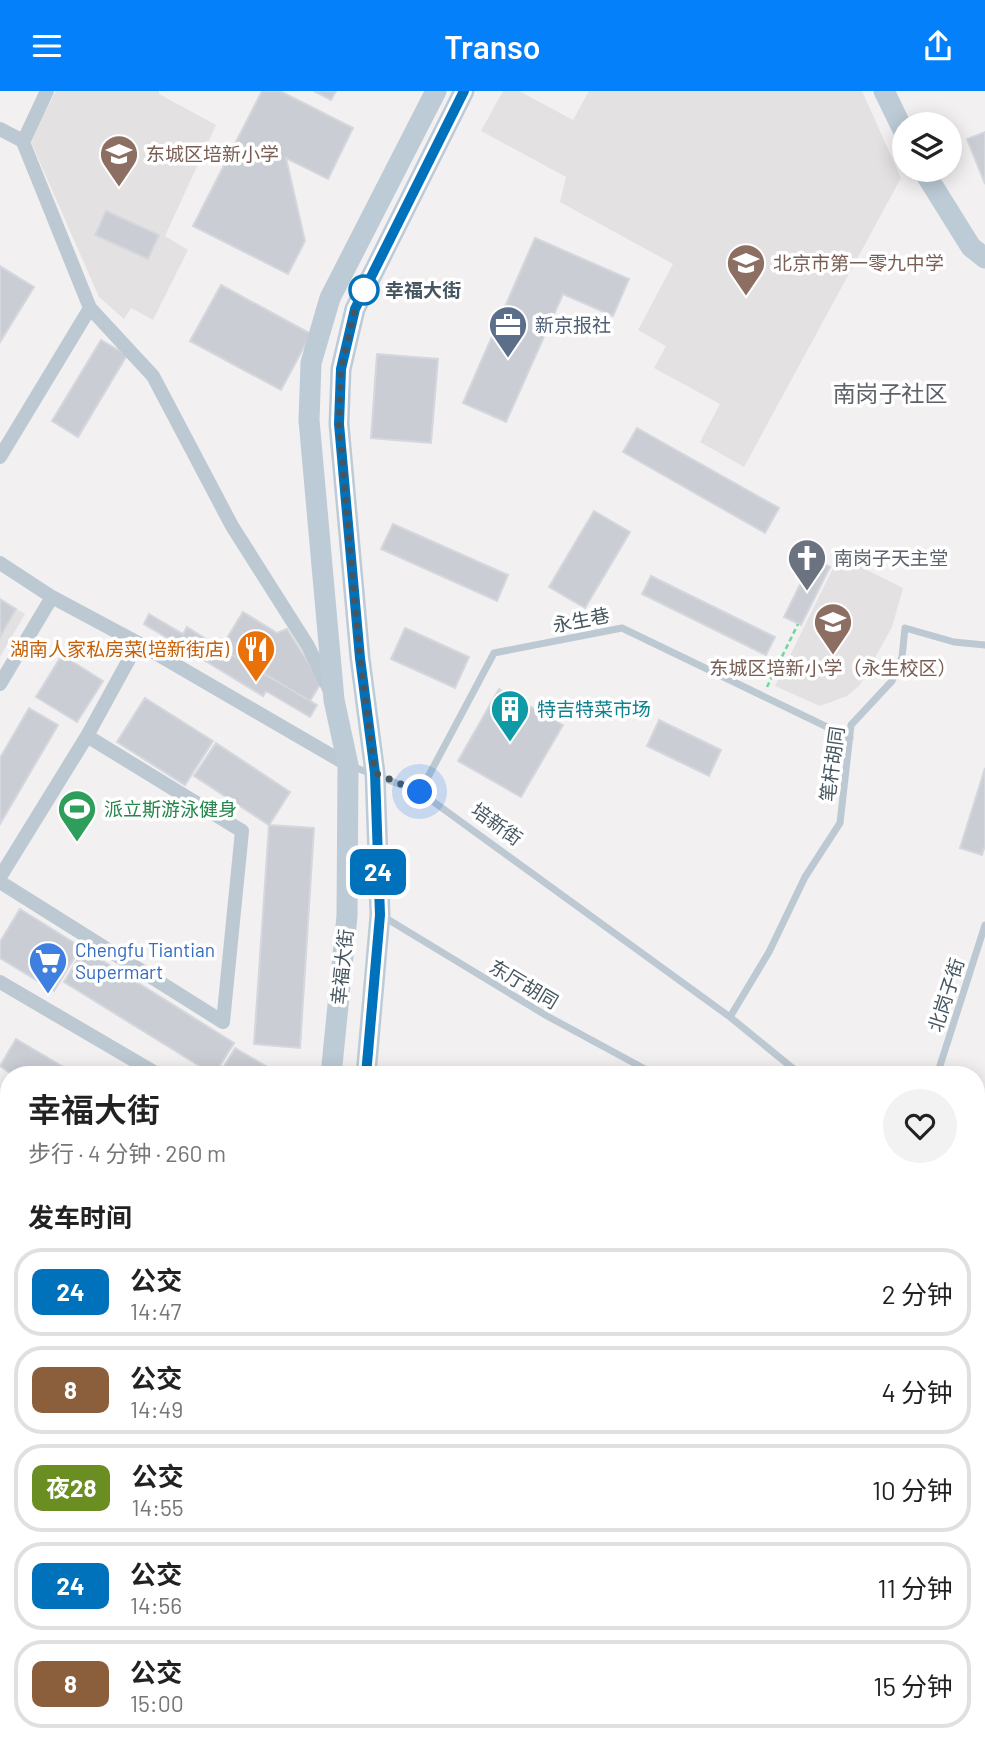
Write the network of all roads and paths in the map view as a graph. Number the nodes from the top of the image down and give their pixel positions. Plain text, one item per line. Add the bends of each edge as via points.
1 (47, 91) edge
2 (436, 91) edge
3 (464, 91) edge
4 (884, 91) edge
5 (894, 112) edge
6 (0, 129) edge
7 (23, 141) junction
8 (930, 182) edge
9 (985, 258) edge
10 (90, 308) junction
11 (0, 457) edge
12 (0, 563) edge
13 (52, 597) junction
14 (799, 624) dead end
15 (138, 643) junction
16 (985, 645) edge
17 (0, 684) edge
18 (762, 696) junction
19 (334, 700) junction
20 (86, 736) junction
21 (850, 739) junction
22 (348, 765) junction
23 (375, 773) junction
24 (420, 792) junction
25 (0, 879) edge
26 (380, 915) junction
27 (985, 925) edge
28 (0, 982) edge
29 (730, 1017) junction
30 (144, 1066) edge
31 (332, 1066) edge
32 (367, 1066) edge
33 (639, 1066) edge
34 (790, 1066) edge
35 (940, 1066) edge

1 - 7 street
2 - 19 main road, 幸福大街 via 330,298 311,363 309,420
3 - 23 main road, 幸福大街 via 355,309 341,369 339,424
4 - 5 main road
6 - 7 street
7 - 10 street
8 - 9 main road via 971,247
10 - 11 street
10 - 19 street via 153,376 232,526 308,646
12 - 13 street, 培新街
13 - 15 street, 培新街
13 - 17 street
14 - 18 path
15 - 20 street
15 - 22 street, 培新街
16 - 21 lane, 笔杆胡同 via 954,642 905,628 902,657 892,681 853,719
18 - 21 lane, 永生巷
18 - 24 lane, 永生巷 via 622,628 494,653
19 - 22 main road, 幸福大街
20 - 25 street
20 - 25 street via 242,831 223,1022
21 - 29 lane, 笔杆胡同 via 840,823 804,877 769,953
22 - 23 lane, 培新街
22 - 31 main road, 幸福大街 via 347,916
23 - 24 lane, 培新街
23 - 26 main road, 幸福大街
24 - 29 lane, 培新街
26 - 32 main road, 幸福大街
26 - 33 lane, 东厅胡同
27 - 35 lane, 北岗子街
28 - 30 street
29 - 34 lane, 培新街

